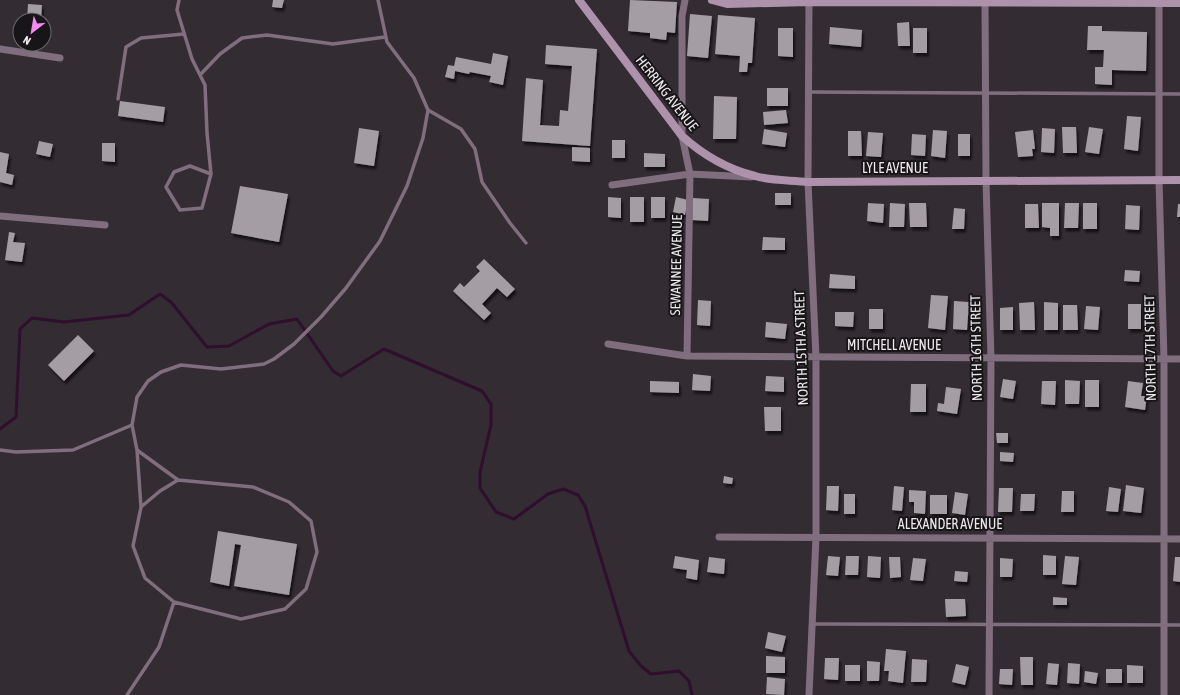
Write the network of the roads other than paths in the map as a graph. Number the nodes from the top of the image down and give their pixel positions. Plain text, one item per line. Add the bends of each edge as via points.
1 (179, 0) edge
2 (378, 0) edge
3 (579, 0) edge
4 (685, 0) edge
5 (712, 0) edge
6 (809, 1) edge
7 (985, 1) edge
8 (1159, 2) edge
9 (1180, 4) edge
10 (184, 34) junction
11 (385, 37) junction
12 (0, 49) edge
13 (60, 58) dead end
14 (200, 75) junction
15 (809, 92) junction
16 (985, 94) junction
17 (1159, 94) junction
18 (1180, 94) edge
19 (118, 99) dead end
20 (428, 110) junction
21 (682, 136) junction
22 (211, 174) junction
23 (690, 174) junction
24 (756, 177) junction
25 (1159, 180) junction
26 (1180, 180) edge
27 (986, 181) junction
28 (808, 182) junction
29 (612, 185) dead end
30 (0, 216) edge
31 (105, 225) dead end
32 (526, 243) dead end
33 (608, 344) dead end
34 (687, 356) junction
35 (816, 358) junction
36 (990, 358) junction
37 (1164, 359) junction
38 (1180, 359) edge
39 (132, 425) junction
40 (0, 450) edge
41 (137, 450) junction
42 (178, 480) junction
43 (141, 507) junction
44 (719, 537) dead end
45 (816, 537) junction
46 (989, 537) junction
47 (1180, 538) edge
48 (1164, 539) junction
49 (174, 602) junction
50 (812, 624) junction
51 (989, 624) junction
52 (1164, 625) junction
53 (1180, 625) edge
54 (127, 695) edge
55 (808, 695) edge
56 (988, 695) edge
57 (1164, 695) edge

1 - 10 lane via 177,10
2 - 11 lane
3 - 21 main road, HERRING AVENUE
4 - 21 street, SEWANNEE AVENUE via 682,16
5 - 6 main road via 727,4
6 - 7 main road
6 - 15 street, NORTH 15TH A STREET
7 - 8 main road
7 - 16 street, NORTH 16TH STREET
8 - 9 main road
8 - 17 street, NORTH 17TH STREET
10 - 14 lane
10 - 19 lane via 141,38 126,47
11 - 14 lane via 333,44 267,35 242,38 220,54
11 - 20 lane via 414,78
12 - 13 street
14 - 22 lane via 205,85
15 - 16 lane
15 - 28 street, NORTH 15TH A STREET
16 - 17 lane
16 - 27 street, NORTH 16TH STREET
17 - 18 lane
17 - 25 street, NORTH 17TH STREET
20 - 32 lane via 461,128 475,149 482,182
20 - 39 lane via 423,138 407,186 380,241 321,317 294,344 264,364 221,369 181,366 161,372 148,381 137,397
21 - 23 street, SEWANNEE AVENUE
21 - 24 main road, HERRING AVENUE via 697,149 729,168
22 - 22 lane via 202,208 180,210 166,187 174,172 190,166
23 - 24 street, LYLE AVENUE
23 - 29 street, LYLE AVENUE
23 - 34 street, SEWANNEE AVENUE
24 - 28 main road, LYLE AVENUE
25 - 26 main road, LYLE AVENUE
25 - 27 main road, LYLE AVENUE
25 - 37 street, NORTH 17TH STREET
27 - 28 main road, LYLE AVENUE
27 - 36 street, NORTH 16TH STREET
28 - 35 street, NORTH 15TH A STREET
30 - 31 street
33 - 34 street, MITCHELL AVENUE
34 - 35 street, MITCHELL AVENUE
35 - 36 street, MITCHELL AVENUE
35 - 45 street, NORTH 15TH A STREET
36 - 37 street, MITCHELL AVENUE
36 - 46 street, NORTH 16TH STREET
37 - 38 street, MITCHELL AVENUE
37 - 48 street, NORTH 17TH STREET
39 - 40 lane via 73,450
39 - 41 lane
41 - 42 lane
41 - 43 lane
42 - 43 lane
42 - 49 lane via 253,487 289,502 311,521 317,552 306,589 285,609 240,619
43 - 49 lane via 133,546 145,578
44 - 45 street, ALEXANDER AVENUE
45 - 46 street, ALEXANDER AVENUE
45 - 50 street, NORTH 15TH A STREET
46 - 48 street, ALEXANDER AVENUE
46 - 51 street, NORTH 16TH STREET
47 - 48 street, ALEXANDER AVENUE
48 - 52 street, NORTH 17TH STREET
49 - 54 lane via 159,647
50 - 51 lane
50 - 55 street, NORTH 15TH A STREET
51 - 52 lane
51 - 56 street, NORTH 16TH STREET
52 - 53 lane
52 - 57 street, NORTH 17TH STREET

